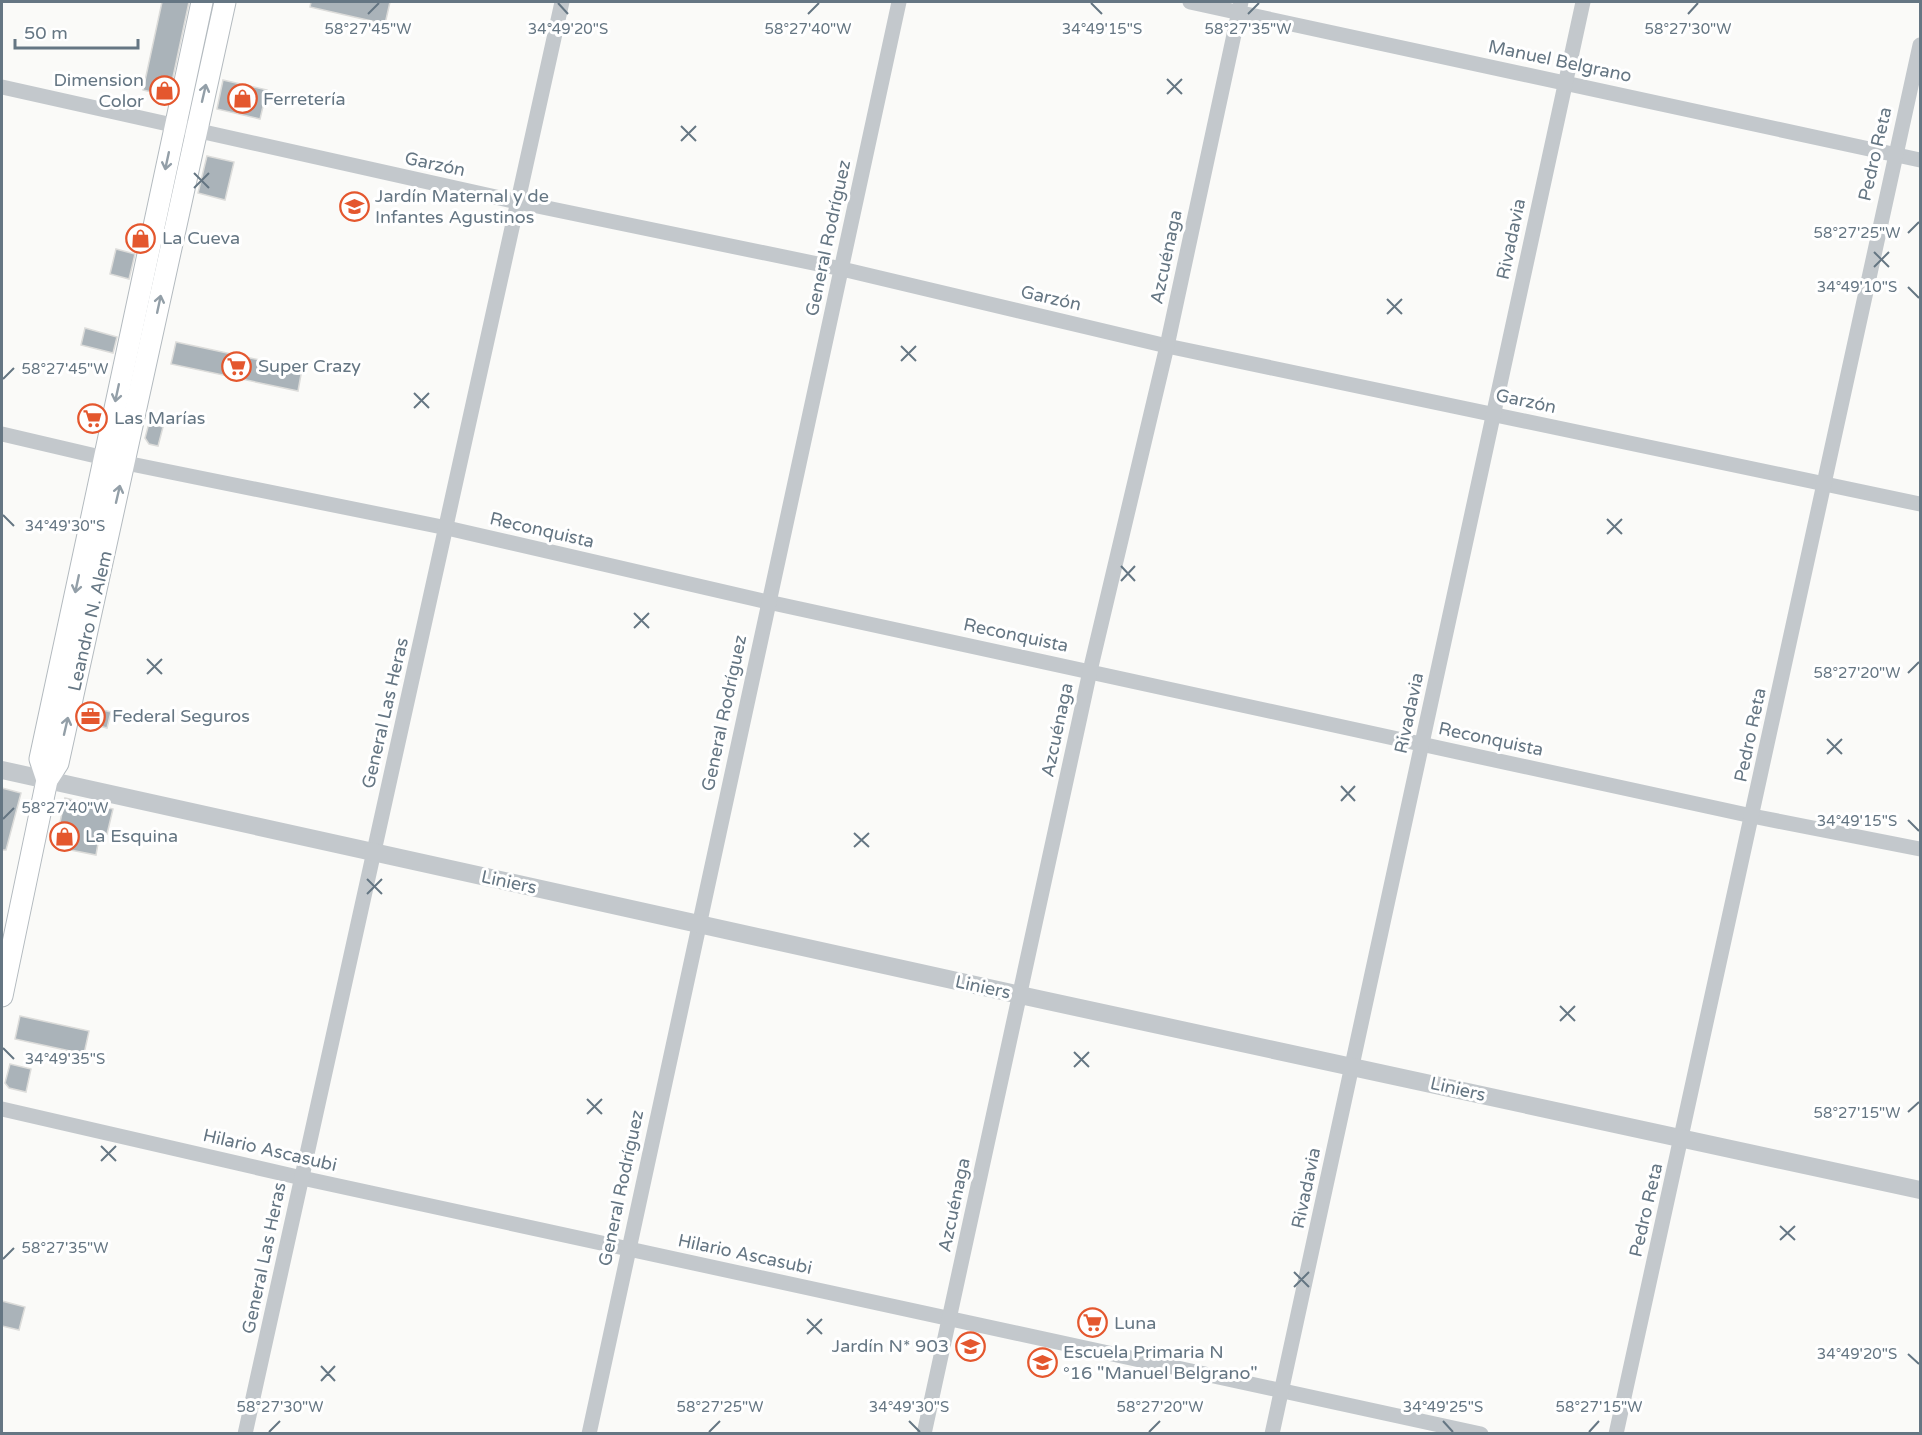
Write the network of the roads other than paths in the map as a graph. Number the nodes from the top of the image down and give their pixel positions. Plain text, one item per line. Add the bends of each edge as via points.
1 (202, 2) edge
2 (225, 2) edge
3 (562, 2) edge
4 (899, 2) edge
5 (1190, 2) edge
6 (1582, 2) edge
7 (1240, 7) edge
8 (1920, 45) edge
9 (1564, 81) junction
10 (2, 87) edge
11 (174, 127) junction
12 (195, 132) junction
13 (1895, 154) junction
14 (1920, 160) edge
15 (518, 202) junction
16 (842, 269) junction
17 (1167, 346) junction
18 (1495, 414) junction
19 (2, 434) edge
20 (104, 456) junction
21 (126, 463) junction
22 (1825, 482) junction
23 (1920, 504) edge
24 (447, 528) junction
25 (768, 602) junction
26 (1090, 671) junction
27 (1422, 743) junction
28 (2, 770) edge
29 (47, 780) junction
30 (1752, 816) junction
31 (1920, 849) edge
32 (373, 852) junction
33 (699, 924) junction
34 (1020, 995) junction
35 (2, 996) edge
36 (1351, 1065) junction
37 (2, 1109) edge
38 (1682, 1139) junction
39 (302, 1178) junction
40 (1920, 1190) edge
41 (627, 1249) junction
42 (950, 1318) junction
43 (1282, 1390) junction
44 (245, 1434) edge
45 (589, 1434) edge
46 (924, 1434) edge
47 (1272, 1434) edge
48 (1481, 1434) edge
49 (1616, 1434) edge

1 - 11 main road, Leandro N. Alem
12 -> 2 main road, Leandro N. Alem
3 - 15 street, General Las Heras
4 - 16 street, General Rodríguez
5 - 7 street, Manuel Belgrano
6 - 9 street, Rivadavia
7 - 9 street, Manuel Belgrano
7 - 17 street, Azcuénaga
8 - 13 street, Pedro Reta
9 - 13 street, Manuel Belgrano
9 - 18 street, Rivadavia
10 - 11 street, Garzón
11 - 12 street, Garzón
11 -> 20 main road, Leandro N. Alem
12 - 15 street, Garzón
21 -> 12 main road, Leandro N. Alem
13 - 14 street, Manuel Belgrano
13 - 22 street, Pedro Reta
15 - 16 street, Garzón
15 - 24 street, General Las Heras
16 - 17 street, Garzón
16 - 25 street, General Rodríguez
17 - 18 street, Garzón
17 - 26 street, Azcuénaga
18 - 22 street, Garzón
18 - 27 street, Rivadavia
19 - 20 street, Reconquista
20 - 21 street, Reconquista
20 -> 29 main road, Leandro N. Alem via 40,759
21 - 24 street, Reconquista
29 -> 21 main road, Leandro N. Alem via 58,764
22 - 23 street, Garzón
22 - 30 street, Pedro Reta
24 - 25 street, Reconquista
24 - 32 street, General Las Heras
25 - 26 street, Reconquista
25 - 33 street, General Rodríguez
26 - 27 street, Reconquista
26 - 34 street, Azcuénaga
27 - 30 street, Reconquista
27 - 36 street, Rivadavia
28 - 29 street, Liniers
29 - 32 street, Liniers
29 - 35 main road, Leandro N. Alem
30 - 31 street, Reconquista
30 - 38 street, Pedro Reta
32 - 33 street, Liniers
32 - 39 street, General Las Heras
33 - 34 street, Liniers
33 - 41 street, General Rodríguez
34 - 36 street, Liniers
34 - 42 street, Azcuénaga
36 - 38 street, Liniers
36 - 43 street, Rivadavia
37 - 39 street, Hilario Ascasubi
38 - 40 street, Liniers
38 - 49 street, Pedro Reta
39 - 41 street, Hilario Ascasubi
39 - 44 street, General Las Heras
41 - 42 street, Hilario Ascasubi
41 - 45 street, General Rodríguez
42 - 43 street, Hilario Ascasubi
42 - 46 street, Azcuénaga
43 - 47 street, Rivadavia
43 - 48 street, Hilario Ascasubi

